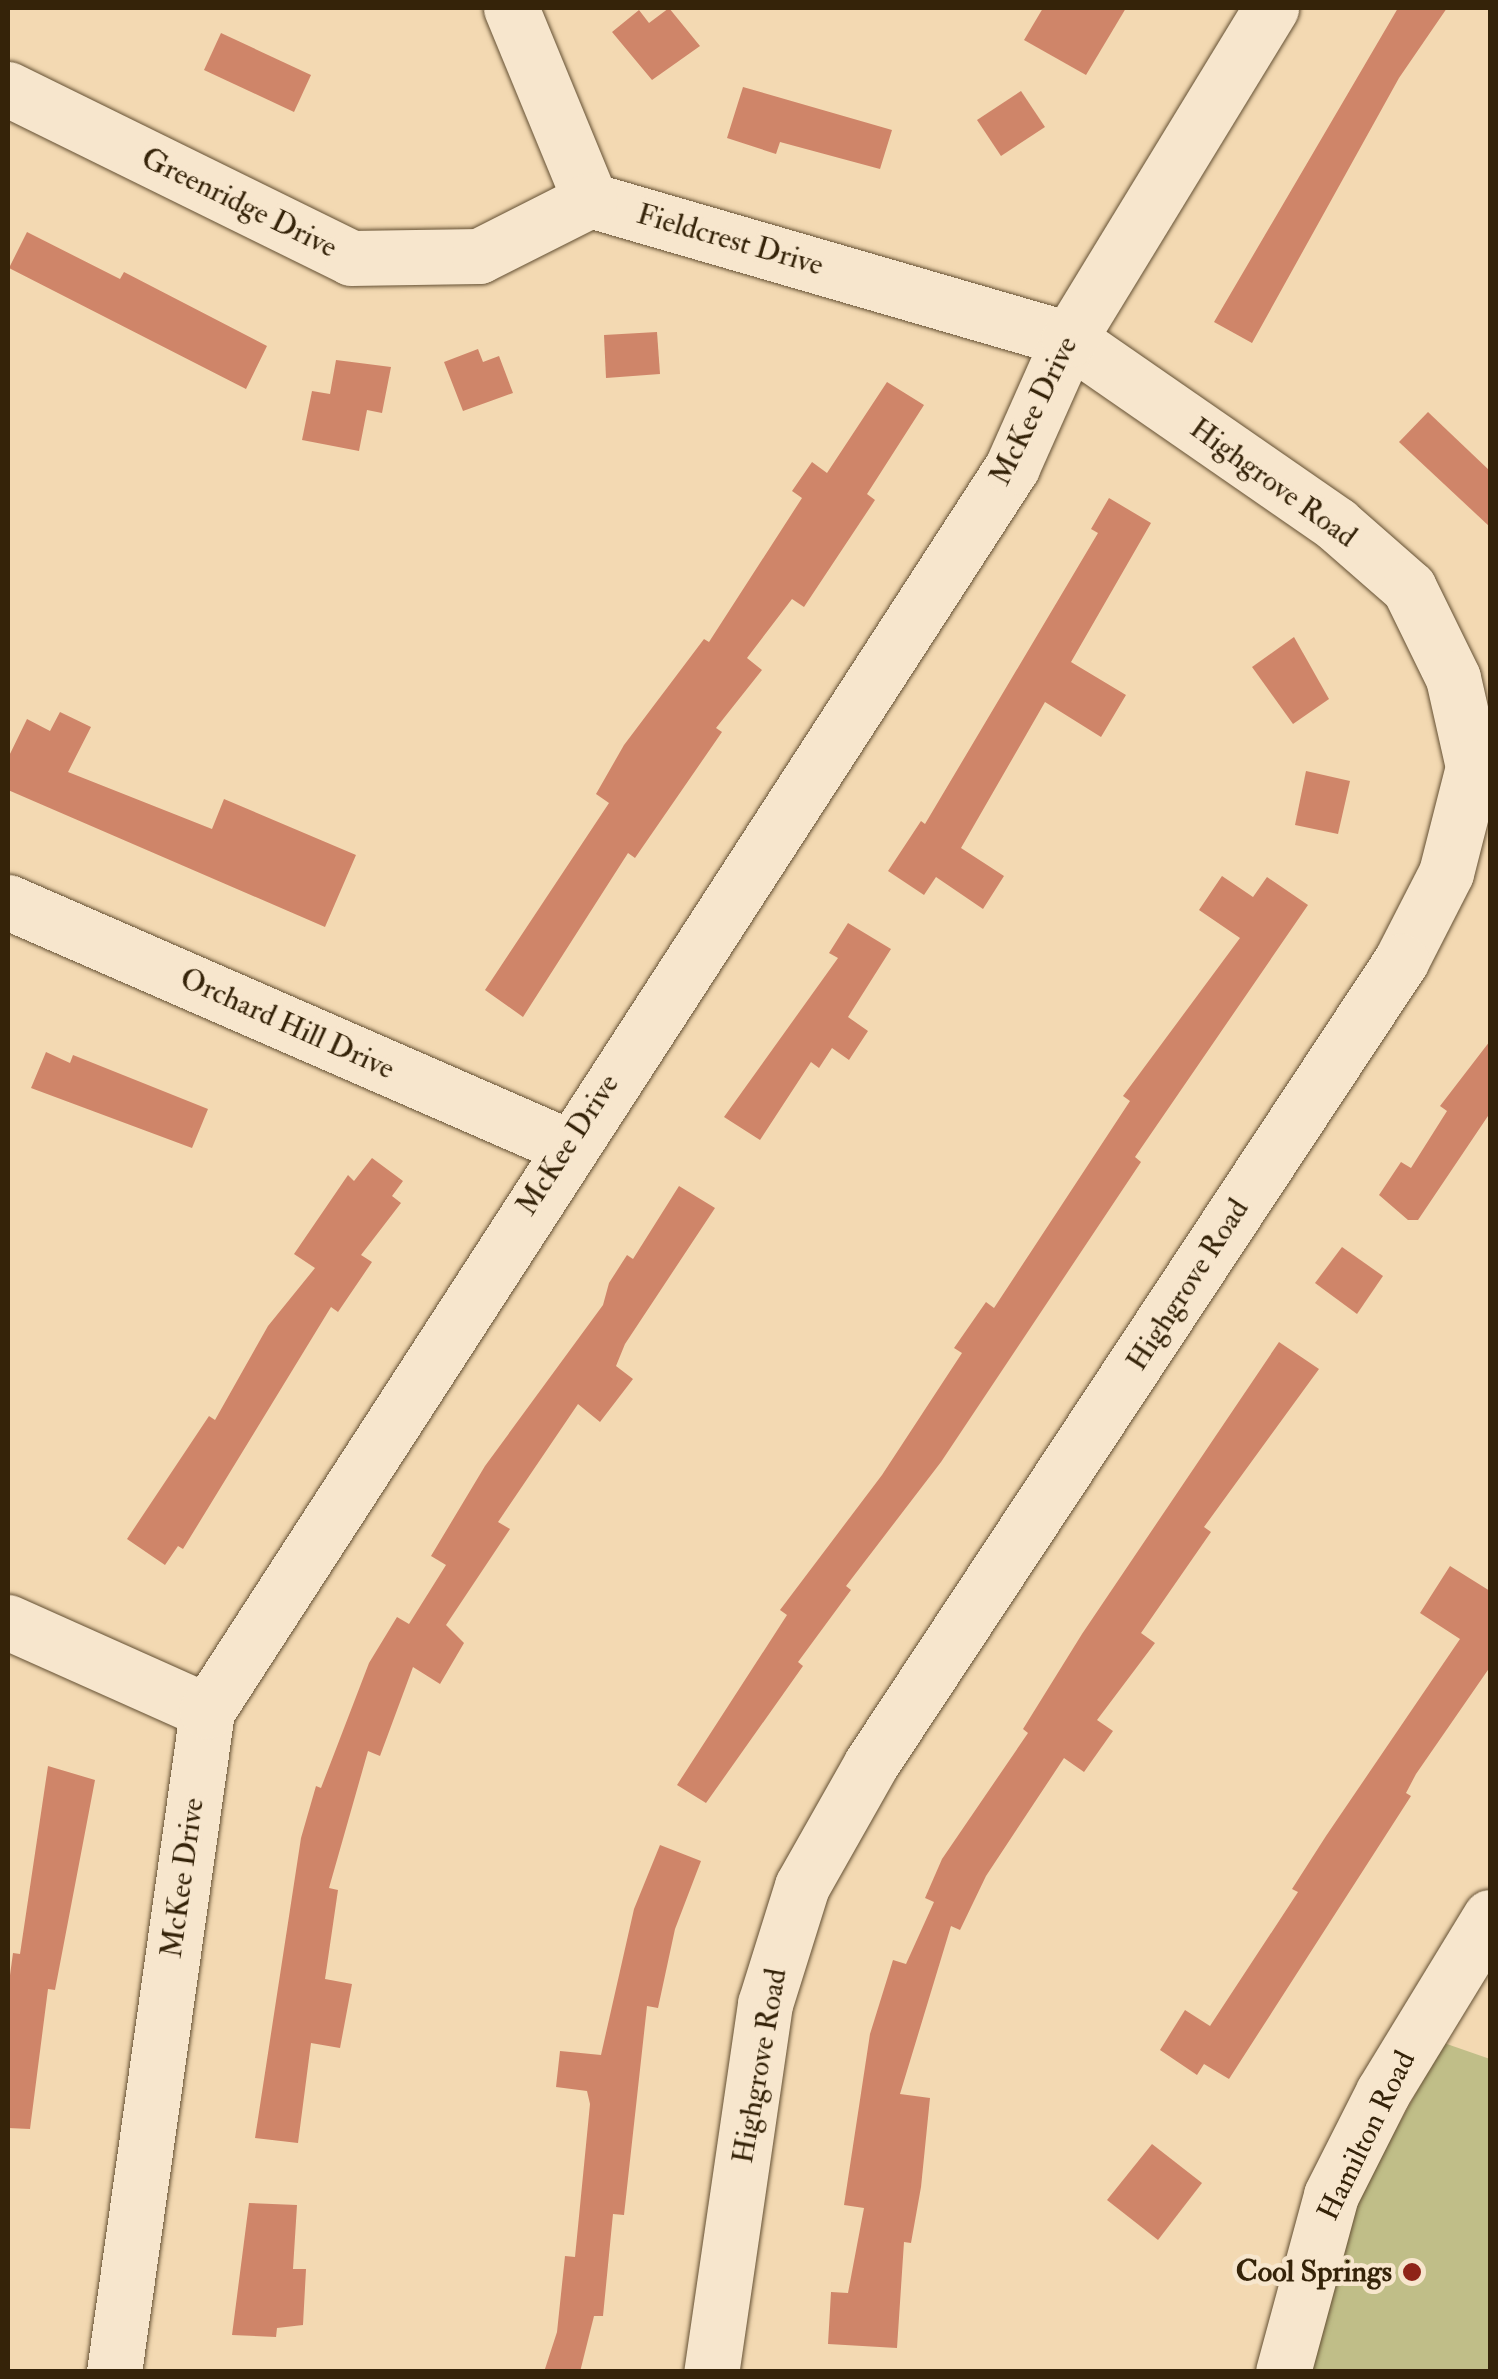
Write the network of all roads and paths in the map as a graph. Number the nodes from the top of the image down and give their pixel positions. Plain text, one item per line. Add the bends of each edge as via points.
1 (511, 8) edge
2 (1271, 8) edge
3 (8, 89) edge
4 (590, 200) junction
5 (1068, 339) junction
6 (8, 902) edge
7 (566, 1146) junction
8 (8, 1622) edge
9 (206, 1711) junction
10 (1490, 1917) edge
11 (114, 2372) edge
12 (710, 2372) edge
13 (1283, 2372) edge

1 - 4 street
2 - 5 street, McKee Drive
3 - 4 street, Greenridge Drive via 352,258 479,256
4 - 5 street, Fieldcrest Drive
5 - 7 street, McKee Drive via 1012,467
5 - 12 street, Highgrove Road via 1336,524 1409,588 1452,678 1473,767 1446,872 1402,961 871,1764 802,1886 765,2004
6 - 7 street, Orchard Hill Drive
7 - 9 street, McKee Drive
8 - 9 street
9 - 11 street, McKee Drive
10 - 13 street, Hamilton Road via 1383,2092 1330,2194

